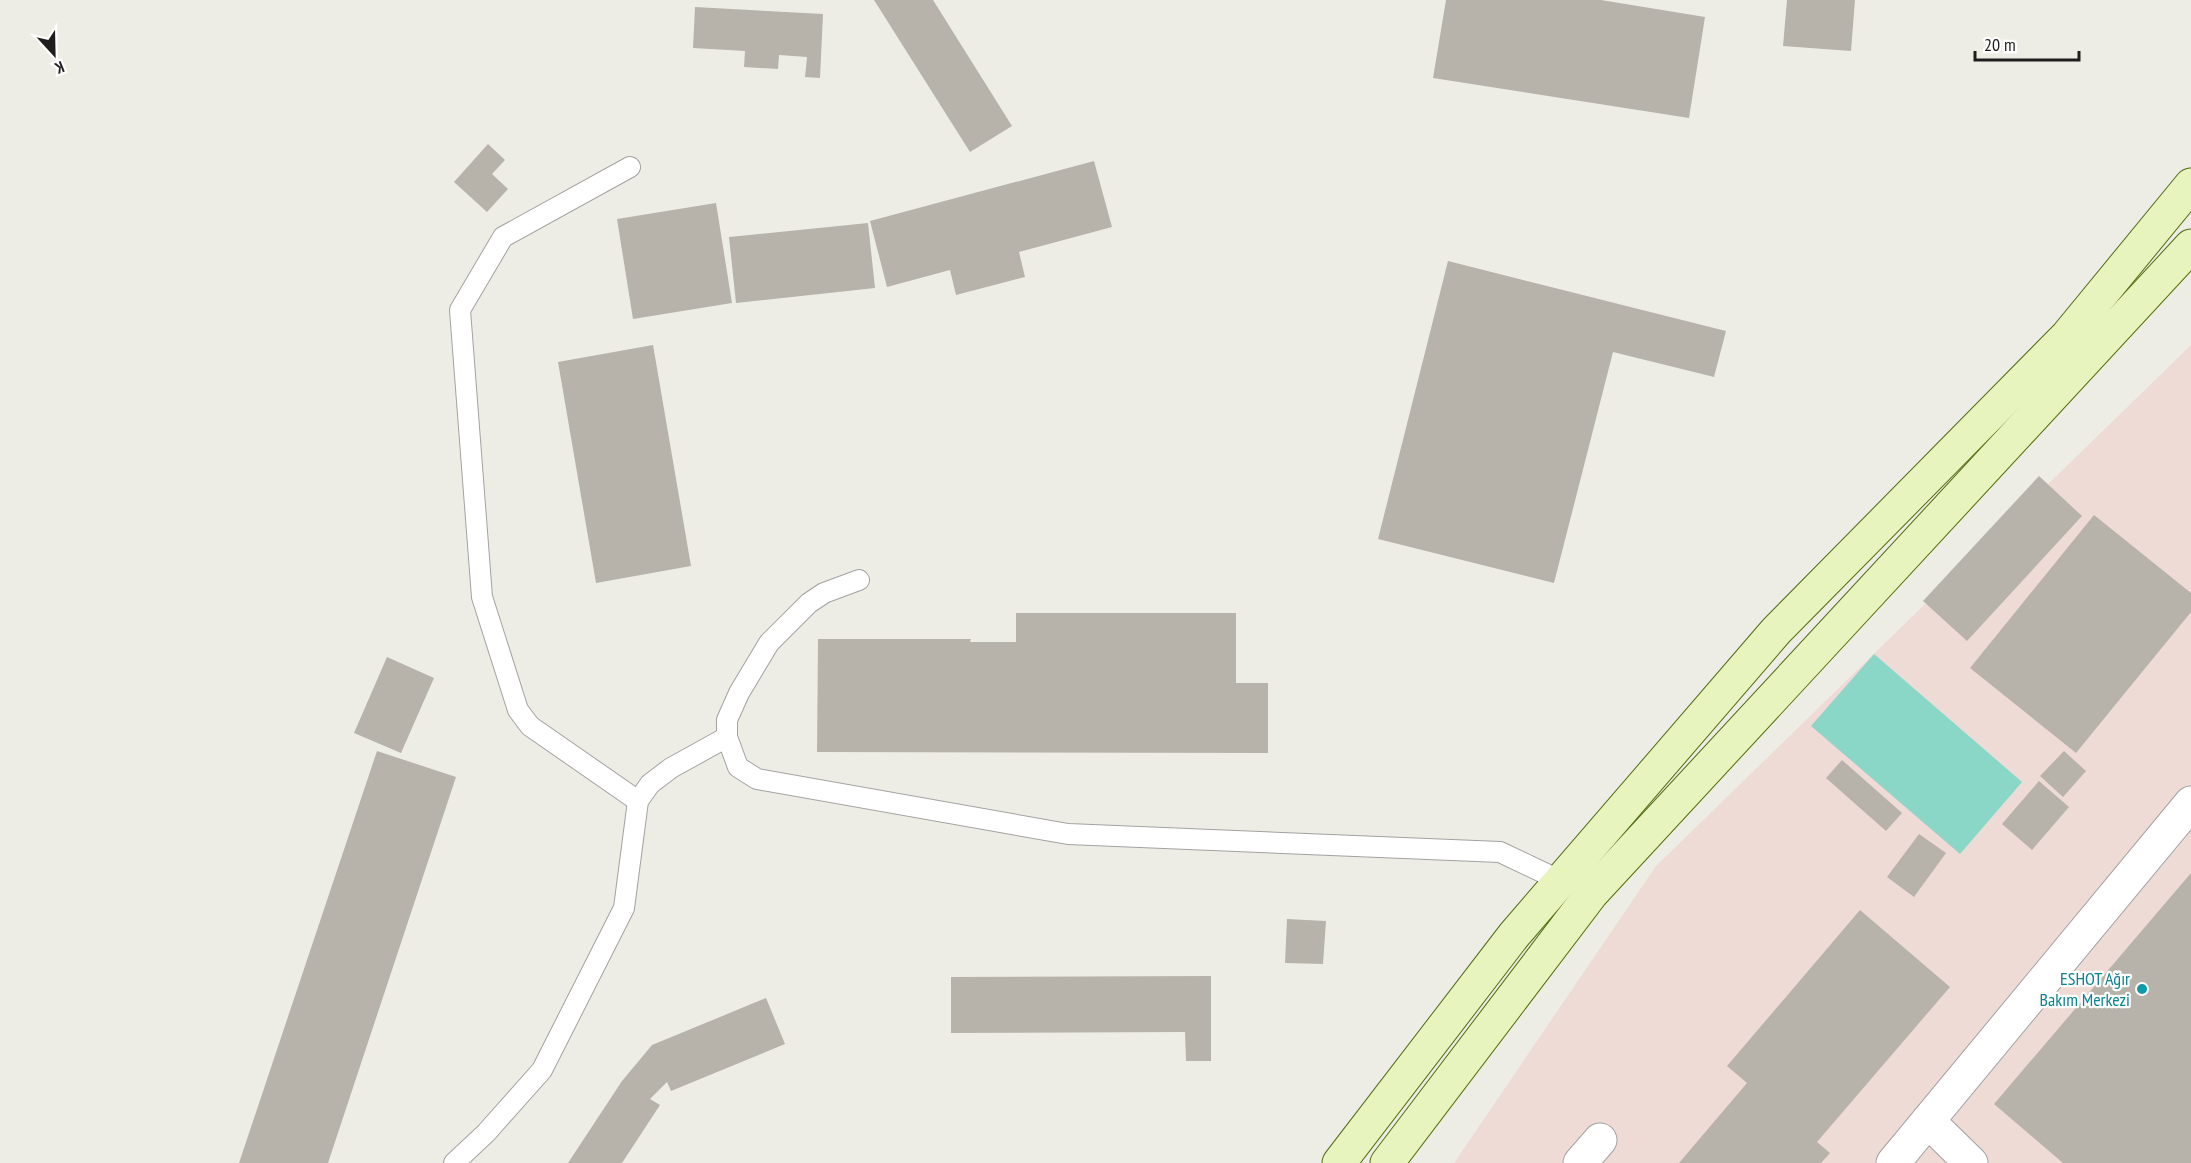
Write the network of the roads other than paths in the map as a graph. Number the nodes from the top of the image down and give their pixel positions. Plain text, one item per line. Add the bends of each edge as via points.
1 (630, 167) dead end
2 (2191, 185) edge
3 (2191, 246) edge
4 (859, 580) dead end
5 (727, 737) junction
6 (638, 801) junction
7 (2191, 803) edge
8 (1561, 881) junction
9 (1928, 1121) junction
10 (454, 1163) edge
11 (1339, 1163) edge
12 (1387, 1163) edge
13 (1893, 1163) edge
14 (1971, 1163) edge

1 - 6 lane via 503,237 460,310 482,597 518,710 530,726
2 - 8 street via 2067,336 1776,631
3 - 12 street via 1592,893
4 - 5 lane via 809,603 769,643 739,693 728,720
5 - 6 lane via 650,783
5 - 8 lane via 738,766 757,779 1068,834 1500,852
6 - 10 lane via 624,908 542,1070
7 - 9 street
8 - 11 street via 1514,935
9 - 13 street
9 - 14 street

